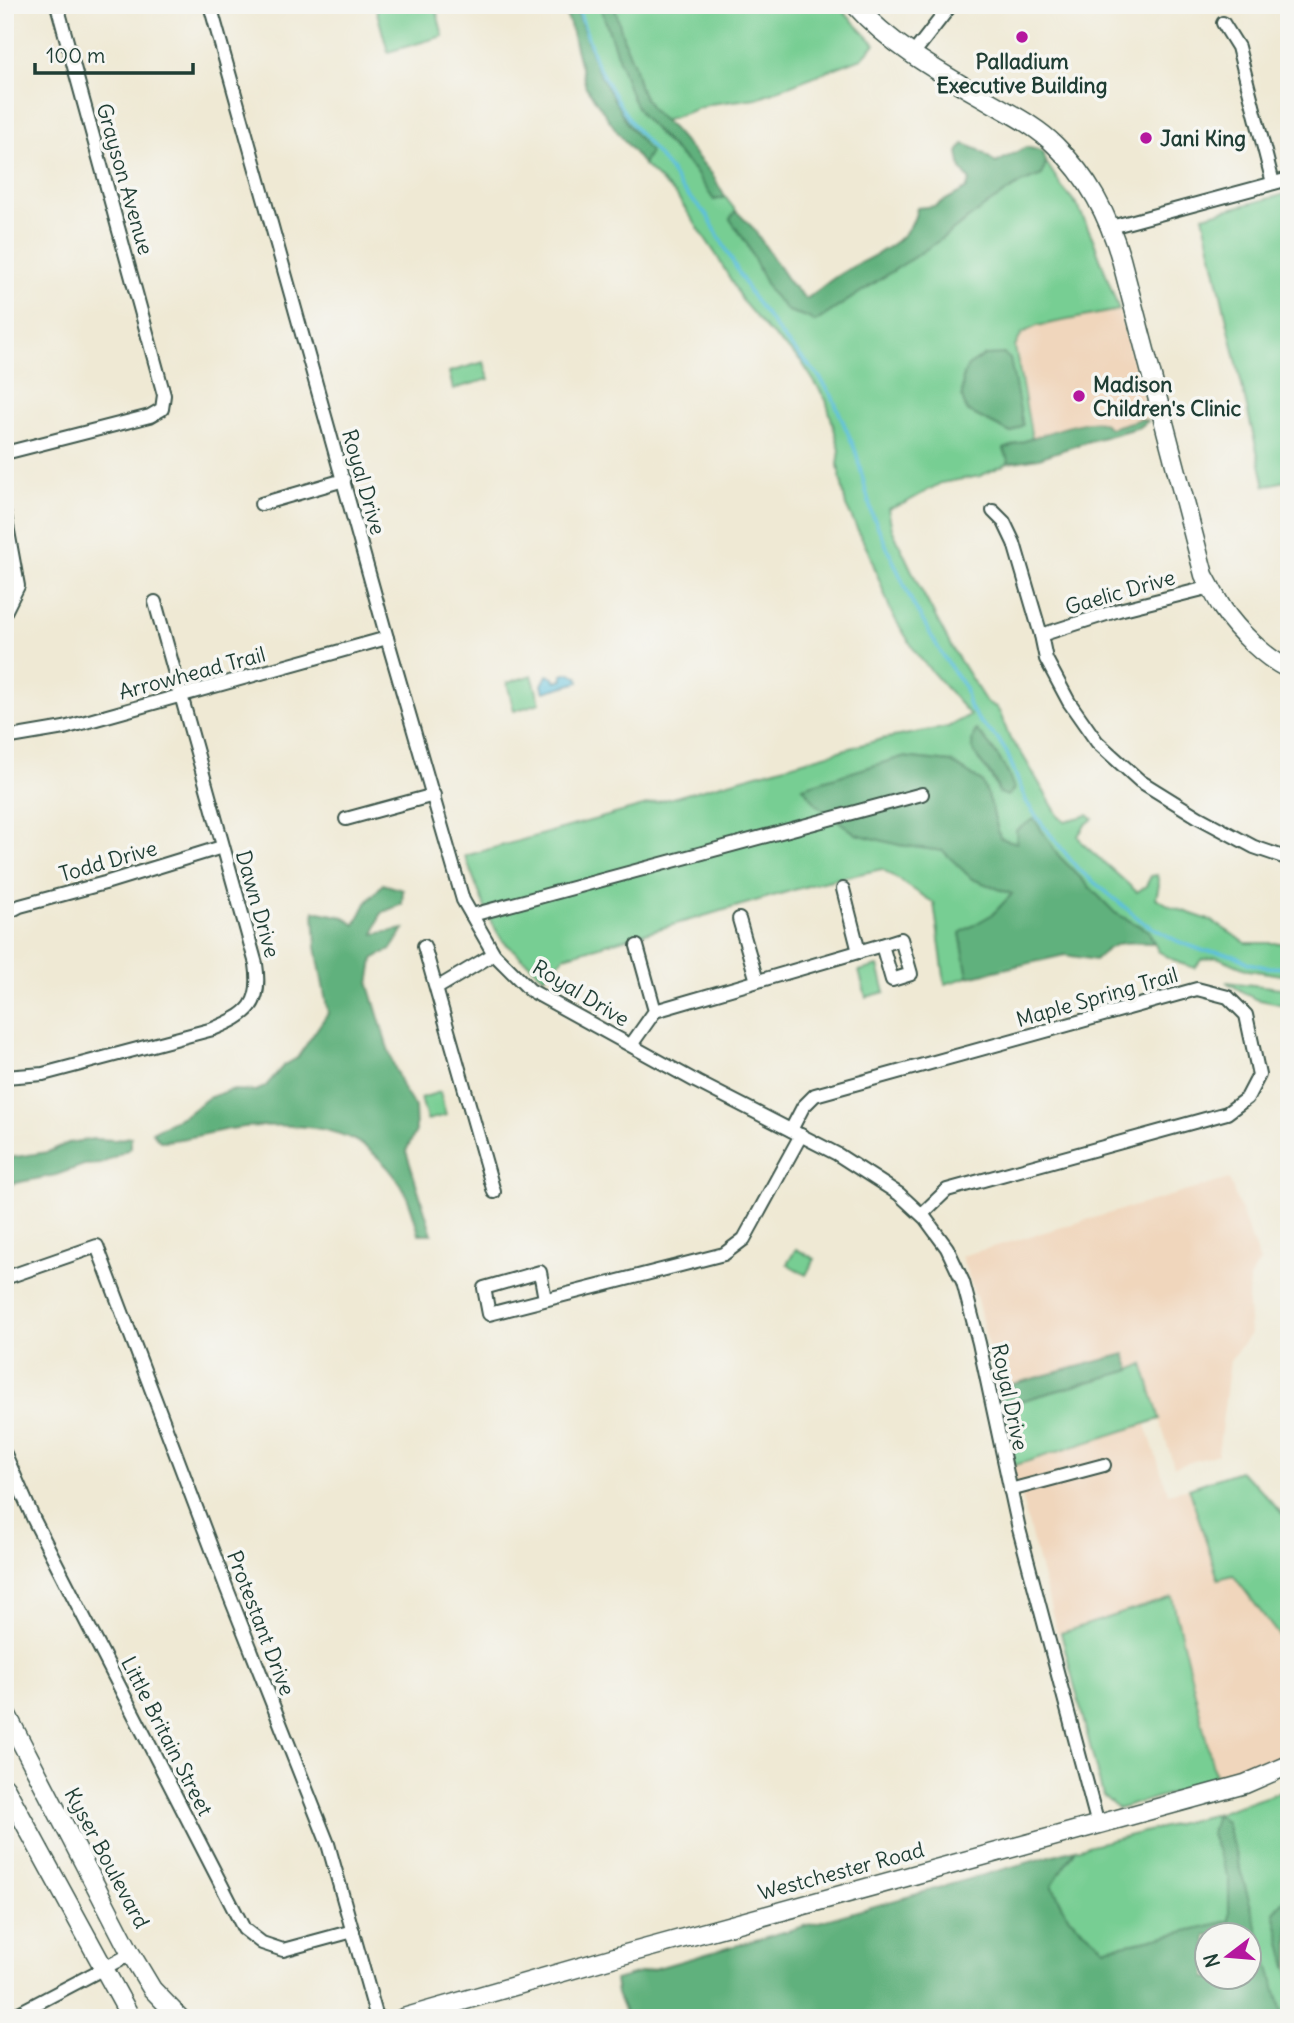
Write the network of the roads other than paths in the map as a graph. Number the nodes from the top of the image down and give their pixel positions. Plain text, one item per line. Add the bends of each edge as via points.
1 (57, 5) edge
2 (210, 5) edge
3 (855, 5) edge
4 (951, 5) edge
5 (1223, 23) dead end
6 (913, 54) junction
7 (1289, 179) edge
8 (1273, 183) junction
9 (1111, 227) junction
10 (5, 453) edge
11 (344, 480) junction
12 (261, 504) dead end
13 (993, 511) dead end
14 (5, 515) edge
15 (1211, 587) junction
16 (155, 602) dead end
17 (5, 612) edge
18 (1041, 635) junction
19 (387, 638) junction
20 (1289, 669) edge
21 (181, 696) junction
22 (5, 738) edge
23 (922, 794) dead end
24 (434, 795) junction
25 (346, 819) dead end
26 (222, 847) junction
27 (1289, 859) edge
28 (844, 889) dead end
29 (5, 914) edge
30 (472, 915) junction
31 (739, 919) dead end
32 (881, 945) dead end
33 (424, 946) dead end
34 (637, 946) dead end
35 (859, 952) junction
36 (494, 954) junction
37 (757, 981) junction
38 (437, 988) junction
39 (655, 1011) junction
40 (631, 1045) junction
41 (5, 1077) edge
42 (796, 1133) junction
43 (494, 1192) dead end
44 (922, 1214) junction
45 (5, 1278) edge
46 (545, 1299) junction
47 (5, 1454) edge
48 (1104, 1465) dead end
49 (1010, 1490) junction
50 (5, 1711) edge
51 (1289, 1765) edge
52 (5, 1787) edge
53 (1098, 1825) junction
54 (354, 1931) junction
55 (131, 1954) junction
56 (103, 1967) junction
57 (5, 2007) edge
58 (131, 2018) edge
59 (180, 2018) edge
60 (377, 2018) edge
61 (403, 2018) edge

1 - 10 street, Grayson Avenue via 164,395 162,409 150,416
2 - 11 street, Royal Drive
3 - 6 street
4 - 6 street
5 - 8 street via 1238,47
6 - 9 street via 1055,145 1096,196
7 - 8 street
8 - 9 street
9 - 15 street via 1195,544
11 - 12 street
11 - 19 street, Royal Drive
13 - 18 street via 1014,543
14 - 17 street via 18,586
15 - 18 street, Gaelic Drive
15 - 20 street via 1223,610 1251,641
16 - 21 street, Dawn Drive
18 - 27 street via 1046,659 1069,702 1097,742 1140,781 1254,847
19 - 21 street, Arrowhead Trail
19 - 24 street, Royal Drive
21 - 22 street, Arrowhead Trail via 64,728
21 - 26 street, Dawn Drive
23 - 30 street
24 - 25 street
24 - 30 street, Royal Drive via 463,900
26 - 29 street, Todd Drive
26 - 41 street, Dawn Drive via 256,964 259,985 251,1007 214,1029 43,1074
28 - 35 street
30 - 36 street, Royal Drive
31 - 37 street
32 - 35 street
33 - 38 street
34 - 39 street
35 - 37 street
36 - 38 street
36 - 40 street, Royal Drive via 530,990
37 - 39 street
38 - 43 street
39 - 40 street
40 - 42 street, Royal Drive
42 - 44 street, Royal Drive via 848,1161
42 - 44 street, Maple Spring Trail via 803,1107 816,1095 1196,989 1228,997 1247,1016 1259,1075 1247,1098 1227,1114 947,1190
42 - 46 street, Maple Spring Trail via 744,1239 724,1254
44 - 49 street, Royal Drive via 947,1248 963,1282
45 - 54 street, Protestant Drive via 97,1246 328,1844
46 - 46 street, Maple Spring Trail via 489,1314 484,1288 540,1272
47 - 54 street, Little Britain Street via 34,1520 244,1929 283,1951
48 - 49 street
49 - 53 street, Royal Drive
50 - 55 street, Kyser Boulevard
51 - 53 street, Westchester Road via 1245,1784
52 - 56 street
53 - 61 street, Westchester Road
54 - 60 street, Protestant Drive
55 - 56 street
55 - 59 street, Kyser Boulevard via 152,1989
56 - 57 street via 11,2017
56 - 58 street

